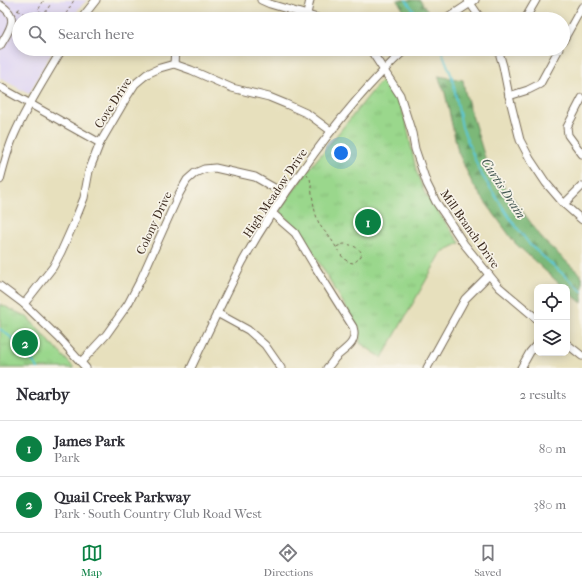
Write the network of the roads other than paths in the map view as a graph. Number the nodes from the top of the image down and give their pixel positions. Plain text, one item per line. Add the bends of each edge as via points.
1 (96, 0) edge
2 (261, 0) edge
3 (310, 0) edge
4 (536, 0) edge
5 (471, 1) edge
6 (0, 5) edge
7 (582, 7) edge
8 (87, 12) edge
9 (300, 12) edge
10 (307, 12) edge
11 (456, 12) edge
12 (477, 12) edge
13 (529, 12) edge
14 (570, 28) edge
15 (0, 46) edge
16 (58, 56) edge
17 (175, 56) edge
18 (375, 56) edge
19 (399, 56) edge
20 (500, 56) edge
21 (555, 56) edge
22 (174, 64) junction
23 (384, 70) junction
24 (0, 87) edge
25 (509, 96) junction
26 (582, 98) edge
27 (30, 104) junction
28 (331, 131) junction
29 (100, 143) junction
30 (582, 154) edge
31 (0, 180) edge
32 (582, 186) edge
33 (285, 194) junction
34 (564, 204) junction
35 (272, 213) junction
36 (582, 220) edge
37 (489, 275) junction
38 (0, 286) edge
39 (24, 304) junction
40 (217, 313) junction
41 (534, 316) edge
42 (570, 346) edge
43 (534, 347) edge
44 (582, 356) edge
45 (83, 365) edge
46 (192, 368) edge
47 (281, 368) edge
48 (328, 368) edge
49 (427, 368) edge
50 (521, 368) edge

1 - 8 street
2 - 9 street
3 - 10 street
4 - 13 street
5 - 11 street
5 - 12 street
6 - 15 street via 7,10 11,19 11,25
7 - 14 street
16 - 27 street
17 - 22 street
18 - 23 street, Mill Branch Drive
19 - 23 street, High Meadow Drive
20 - 25 street
21 - 25 street via 540,84
22 - 28 street via 232,88 286,104 308,114
22 - 29 street, Cove Drive via 148,74 135,84
23 - 28 street, High Meadow Drive
23 - 37 street, Mill Branch Drive via 400,95 417,156 433,196 464,244
24 - 27 street
25 - 34 street via 520,140 546,183
26 - 30 street via 567,127 568,135
27 - 29 street
27 - 31 street via 5,158
28 - 33 street, High Meadow Drive
29 - 39 street, Cove Drive via 89,171 84,198 61,252 53,267
32 - 34 street
33 - 35 street, High Meadow Drive
33 - 45 street, Colony Drive via 255,177 215,168 204,169 186,180 128,304
34 - 36 street
35 - 40 street, High Meadow Drive
35 - 48 street via 295,232 352,327 354,340
37 - 41 street, Mill Branch Drive via 499,287
37 - 49 street via 465,299
38 - 39 street
39 - 45 street
40 - 46 street, High Meadow Drive
40 - 47 street via 248,330 265,344
42 - 44 street
43 - 50 street

